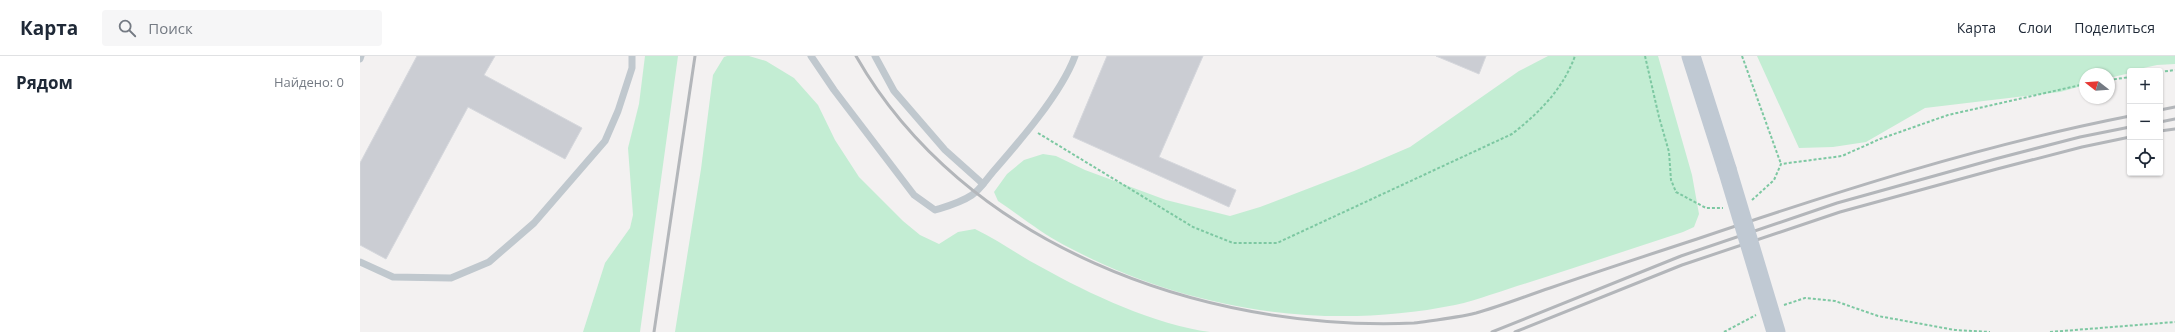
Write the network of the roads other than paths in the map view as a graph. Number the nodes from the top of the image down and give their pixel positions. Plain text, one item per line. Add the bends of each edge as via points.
1 (361, 56) edge
2 (632, 56) edge
3 (811, 56) edge
4 (875, 56) edge
5 (1075, 56) edge
6 (1692, 56) edge
7 (360, 59) edge
8 (983, 184) junction
9 (360, 262) edge
10 (1776, 332) edge

1 - 7 lane
2 - 9 lane via 632,68 606,141 534,223 489,262 451,278 393,277
3 - 8 lane via 914,195 935,210 954,205 973,194
4 - 8 lane via 894,91 946,150
5 - 8 lane via 1056,91
6 - 10 main road, bridge

